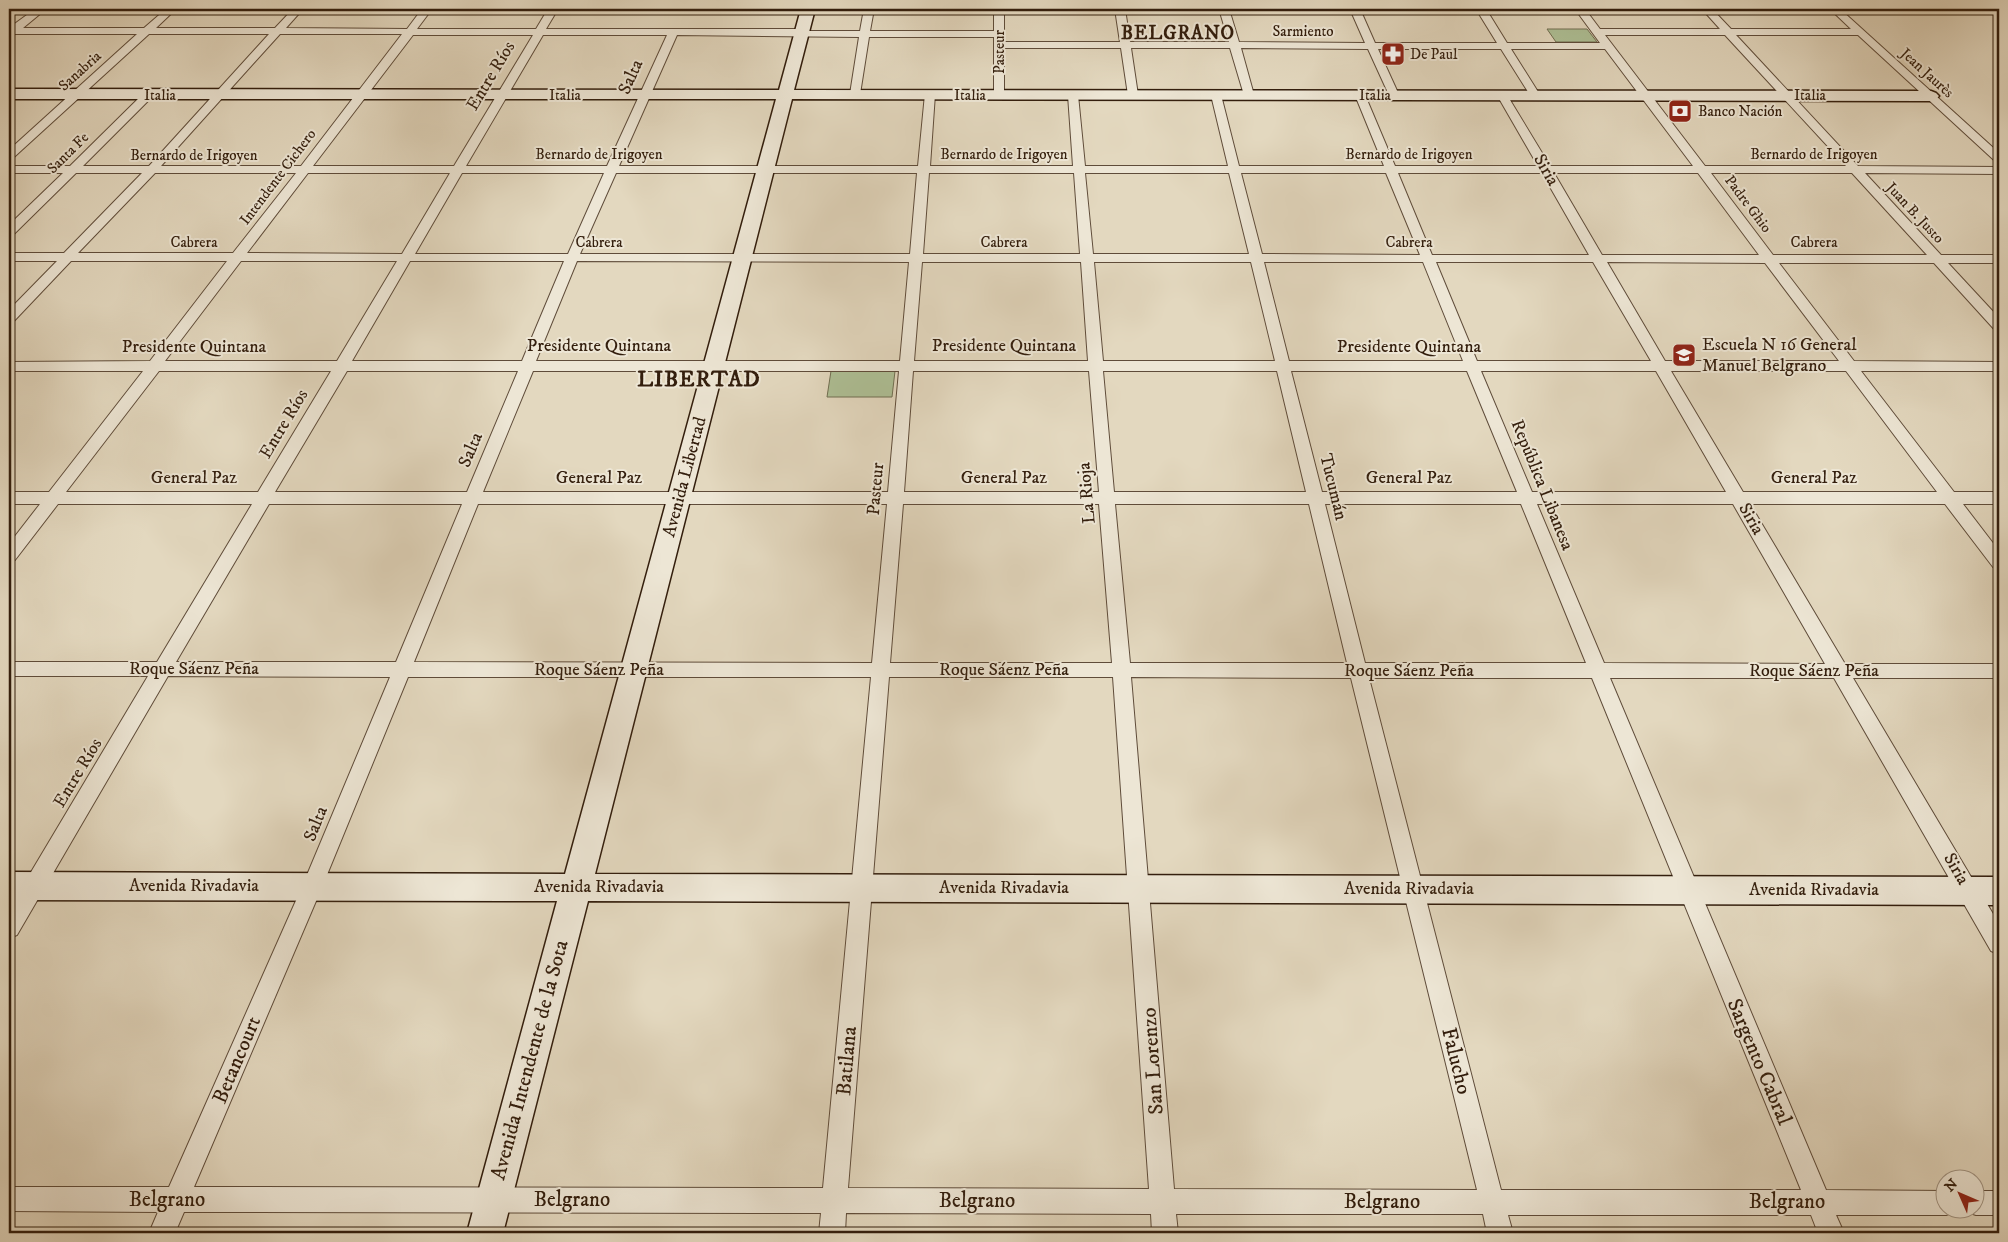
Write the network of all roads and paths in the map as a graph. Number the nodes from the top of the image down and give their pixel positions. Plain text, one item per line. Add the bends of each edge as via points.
1 (41, 9) edge
2 (171, 9) edge
3 (298, 9) edge
4 (427, 9) edge
5 (553, 9) edge
6 (808, 9) edge
7 (869, 9) edge
8 (999, 9) edge
9 (1120, 9) edge
10 (1224, 9) edge
11 (1354, 9) edge
12 (1481, 9) edge
13 (1580, 9) edge
14 (1707, 9) edge
15 (1836, 9) edge
16 (146, 31) junction
17 (277, 31) junction
18 (410, 31) junction
19 (10, 32) edge
20 (540, 32) junction
21 (673, 32) junction
22 (1597, 32) junction
23 (1728, 32) junction
24 (1861, 32) junction
25 (802, 33) junction
26 (865, 34) junction
27 (999, 34) junction
28 (999, 45) junction
29 (1125, 46) junction
30 (1235, 46) junction
31 (1372, 46) junction
32 (1504, 46) junction
33 (1607, 46) junction
34 (9, 94) edge
35 (77, 94) junction
36 (148, 94) junction
37 (786, 94) junction
38 (855, 94) junction
39 (930, 94) junction
40 (219, 95) junction
41 (361, 95) junction
42 (502, 95) junction
43 (645, 95) junction
44 (999, 95) junction
45 (1073, 95) junction
46 (1133, 95) junction
47 (1216, 95) junction
48 (1249, 95) junction
49 (1360, 95) junction
50 (1394, 95) junction
51 (1502, 95) junction
52 (1535, 95) junction
53 (1644, 95) junction
54 (1786, 95) junction
55 (1931, 96) junction
56 (9, 156) edge
57 (1999, 159) edge
58 (9, 169) edge
59 (612, 169) junction
60 (766, 169) junction
61 (924, 169) junction
62 (1080, 169) junction
63 (1234, 169) junction
64 (1390, 169) junction
65 (1546, 169) junction
66 (1701, 169) junction
67 (72, 170) junction
68 (151, 170) junction
69 (304, 170) junction
70 (458, 170) junction
71 (1855, 170) junction
72 (1999, 170) edge
73 (9, 232) edge
74 (9, 258) edge
75 (67, 258) junction
76 (237, 258) junction
77 (406, 258) junction
78 (572, 258) junction
79 (743, 258) junction
80 (916, 258) junction
81 (1087, 258) junction
82 (1256, 258) junction
83 (1427, 258) junction
84 (1598, 258) junction
85 (1768, 258) junction
86 (1937, 258) junction
87 (1999, 259) edge
88 (9, 318) edge
89 (1999, 326) edge
90 (342, 365) junction
91 (528, 365) junction
92 (714, 365) junction
93 (907, 365) junction
94 (1096, 365) junction
95 (9, 366) edge
96 (154, 366) junction
97 (1283, 366) junction
98 (1471, 366) junction
99 (1661, 366) junction
100 (1850, 366) junction
101 (1999, 366) edge
102 (9, 498) edge
103 (53, 498) junction
104 (264, 498) junction
105 (473, 498) junction
106 (679, 498) junction
107 (896, 498) junction
108 (1107, 498) junction
109 (1315, 498) junction
110 (1526, 498) junction
111 (1738, 498) junction
112 (1950, 498) junction
113 (1999, 498) edge
114 (9, 556) edge
115 (1999, 563) edge
116 (9, 669) edge
117 (162, 669) junction
118 (402, 670) junction
119 (633, 670) junction
120 (881, 670) junction
121 (1122, 670) junction
122 (1358, 670) junction
123 (1597, 671) junction
124 (1840, 671) junction
125 (1999, 671) edge
126 (22, 886) edge
127 (312, 886) junction
128 (575, 887) junction
129 (863, 888) junction
130 (1140, 889) junction
131 (1412, 889) junction
132 (1688, 890) junction
133 (1969, 891) junction
134 (1999, 891) edge
135 (9, 928) edge
136 (1999, 944) edge
137 (9, 1200) edge
138 (176, 1200) junction
139 (494, 1200) junction
140 (834, 1201) junction
141 (1163, 1202) junction
142 (1492, 1202) junction
143 (1818, 1202) junction
144 (1936, 1203) edge
145 (1986, 1203) edge
146 (1999, 1203) edge
147 (162, 1233) edge
148 (485, 1233) edge
149 (832, 1233) edge
150 (1165, 1233) edge
151 (1500, 1233) edge
152 (1831, 1233) edge

1 - 19 street
2 - 16 street, Sanabria
3 - 17 street
4 - 18 street, Intendente Cichero
5 - 20 street, Entre Ríos
6 - 25 main road, Avenida Libertad
7 - 26 street
8 - 27 street, Pasteur
9 - 29 street
10 - 30 street
11 - 31 street
12 - 32 street
13 - 22 street, Padre Ghio
14 - 23 street, Juan B. Justo
15 - 24 street, Jean Jaurès
16 - 17 street
16 - 19 street
16 - 35 street, Sanabria
17 - 18 street
17 - 40 street
18 - 20 street
18 - 41 street, Intendente Cichero
20 - 21 street
20 - 42 street, Entre Ríos
21 - 25 street
21 - 43 street, Salta
22 - 23 street
22 - 33 street, Padre Ghio
23 - 24 street
23 - 54 street, Juan B. Justo
24 - 55 street, Jean Jaurès
25 - 26 street
25 - 37 main road, Avenida Libertad
26 - 27 street
26 - 38 street
27 - 28 street, Pasteur
28 - 29 street, Sarmiento
28 - 44 street, Pasteur
29 - 30 street, Sarmiento
29 - 46 street
30 - 31 street, Sarmiento
30 - 48 street
31 - 32 street, Sarmiento
31 - 50 street
32 - 33 street, Sarmiento
32 - 52 street
33 - 53 street, Padre Ghio
34 - 35 main road, Italia
35 - 36 main road, Italia
35 - 56 street, Sanabria
36 - 40 main road, Italia
36 - 67 street, Santa Fe
37 - 38 main road, Italia
37 - 43 main road, Italia
37 - 60 main road, Avenida Libertad
38 - 39 main road, Italia
39 - 44 main road, Italia
39 - 61 street, Pasteur
40 - 41 main road, Italia
40 - 68 street
41 - 42 main road, Italia
41 - 69 street, Intendente Cichero
42 - 43 main road, Italia
42 - 70 street, Entre Ríos
43 - 59 street, Salta
44 - 45 main road, Italia
45 - 46 main road, Italia
45 - 62 street, La Rioja
46 - 47 main road, Italia
47 - 48 main road, Italia
47 - 63 street, Tucumán
48 - 49 main road, Italia
49 - 50 main road, Italia
49 - 64 street, República Libanesa
50 - 51 main road, Italia
51 - 52 main road, Italia
51 - 65 street, Siria
52 - 53 main road, Italia
53 - 54 main road, Italia
53 - 66 street, Padre Ghio
54 - 55 main road, Italia
54 - 71 street, Juan B. Justo
55 - 57 street, Jean Jaurès
58 - 67 street, Bernardo de Irigoyen
59 - 60 street, Bernardo de Irigoyen
59 - 70 street, Bernardo de Irigoyen
59 - 78 street, Salta
60 - 61 street, Bernardo de Irigoyen
60 - 79 main road, Avenida Libertad
61 - 62 street, Bernardo de Irigoyen
61 - 80 street, Pasteur
62 - 63 street, Bernardo de Irigoyen
62 - 81 street, La Rioja
63 - 64 street, Bernardo de Irigoyen
63 - 82 street, Tucumán
64 - 65 street, Bernardo de Irigoyen
64 - 83 street, República Libanesa
65 - 66 street, Bernardo de Irigoyen
65 - 84 street, Siria
66 - 71 street, Bernardo de Irigoyen
66 - 85 street, Padre Ghio
67 - 68 street, Bernardo de Irigoyen
67 - 73 street, Santa Fe
68 - 69 street, Bernardo de Irigoyen
68 - 75 street
69 - 70 street, Bernardo de Irigoyen
69 - 76 street, Intendente Cichero
70 - 77 street, Entre Ríos
71 - 72 street, Bernardo de Irigoyen
71 - 86 street, Juan B. Justo
74 - 75 street, Cabrera
75 - 76 street, Cabrera
75 - 88 street
76 - 77 street, Cabrera
76 - 96 street, Intendente Cichero
77 - 78 street, Cabrera
77 - 90 street, Entre Ríos
78 - 79 street, Cabrera
78 - 91 street, Salta
79 - 80 street, Cabrera
79 - 92 main road, Avenida Libertad
80 - 81 street, Cabrera
80 - 93 street, Pasteur
81 - 82 street, Cabrera
81 - 94 street, La Rioja
82 - 83 street, Cabrera
82 - 97 street, Tucumán
83 - 84 street, Cabrera
83 - 98 street, República Libanesa
84 - 85 street, Cabrera
84 - 99 street, Siria
85 - 86 street, Cabrera
85 - 100 street, Padre Ghio
86 - 87 street, Cabrera
86 - 89 street, Juan B. Justo
90 - 91 street, Presidente Quintana
90 - 96 street, Presidente Quintana
90 - 104 street, Entre Ríos
91 - 92 street, Presidente Quintana
91 - 105 street, Salta
92 - 93 street, Presidente Quintana
92 - 106 main road, Avenida Libertad
93 - 94 street, Presidente Quintana
93 - 107 street, Pasteur
94 - 97 street, Presidente Quintana
94 - 108 street, La Rioja
95 - 96 street, Presidente Quintana
96 - 103 street, Intendente Cichero
97 - 98 street, Presidente Quintana
97 - 109 street, Tucumán
98 - 99 street, Presidente Quintana
98 - 110 street, República Libanesa
99 - 100 street, Presidente Quintana
99 - 111 street, Siria
100 - 101 street, Presidente Quintana
100 - 112 street, Padre Ghio
102 - 103 street, General Paz
103 - 104 street, General Paz
103 - 114 street, Intendente Cichero
104 - 105 street, General Paz
104 - 117 street, Entre Ríos
105 - 106 street, General Paz
105 - 118 street, Salta
106 - 107 street, General Paz
106 - 119 main road, Avenida Libertad
107 - 108 street, General Paz
107 - 120 street, Pasteur
108 - 109 street, General Paz
108 - 121 street, La Rioja
109 - 110 street, General Paz
109 - 122 street, Tucumán
110 - 111 street, General Paz
110 - 123 street, República Libanesa
111 - 112 street, General Paz
111 - 124 street, Siria
112 - 113 street, General Paz
112 - 115 street, Padre Ghio
116 - 117 street, Roque Sáenz Peña
117 - 118 street, Roque Sáenz Peña
117 - 126 street, Entre Ríos
118 - 119 street, Roque Sáenz Peña
118 - 127 street, Salta
119 - 120 street, Roque Sáenz Peña
119 - 128 main road, Avenida Libertad
120 - 121 street, Roque Sáenz Peña
120 - 129 street, Pasteur
121 - 122 street, Roque Sáenz Peña
121 - 130 street, La Rioja
122 - 123 street, Roque Sáenz Peña
122 - 131 street, Tucumán
123 - 124 street, Roque Sáenz Peña
123 - 132 street, República Libanesa
124 - 125 street, Roque Sáenz Peña
124 - 133 street, Siria
126 - 127 main road, Avenida Rivadavia
126 - 135 street, Entre Ríos
127 - 128 main road, Avenida Rivadavia
127 - 138 street, Betancourt
128 - 129 main road, Avenida Rivadavia
128 - 139 main road, Avenida Intendente de la Sota
129 - 130 main road, Avenida Rivadavia
129 - 140 street, Batilana
130 - 131 main road, Avenida Rivadavia
130 - 141 street, San Lorenzo
131 - 132 main road, Avenida Rivadavia
131 - 142 street, Falucho
132 - 133 main road, Avenida Rivadavia
132 - 143 street, Sargento Cabral
133 - 134 main road, Avenida Rivadavia
133 - 136 street, Siria
137 - 138 street, Belgrano
138 - 139 street, Belgrano
138 - 147 street, Betancourt
139 - 140 street, Belgrano
139 - 148 main road, Avenida Intendente de la Sota
140 - 141 street, Belgrano
140 - 149 street, Batilana
141 - 142 street, Belgrano
141 - 150 street, San Lorenzo
142 - 143 street, Belgrano
142 - 151 street, Falucho
143 - 144 street, Belgrano
143 - 152 street, Sargento Cabral
145 - 146 street

